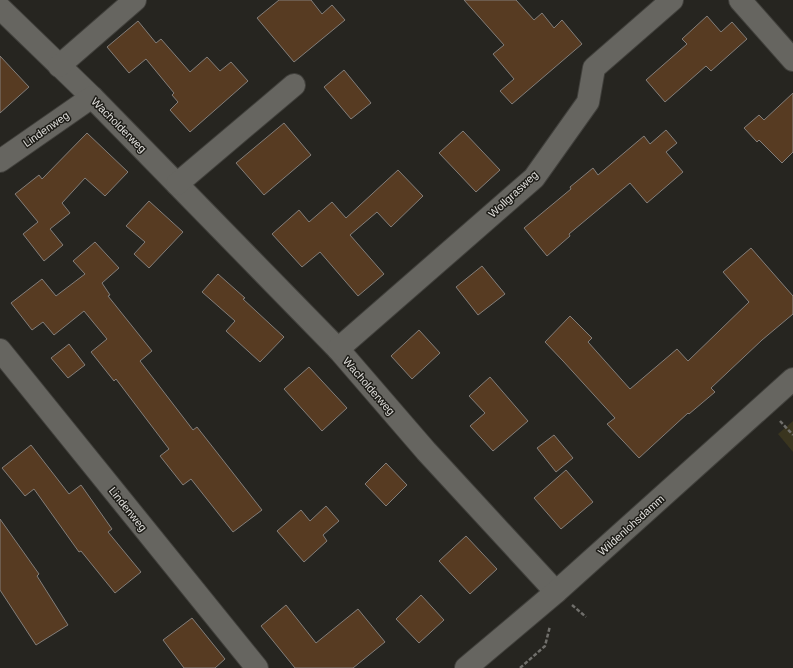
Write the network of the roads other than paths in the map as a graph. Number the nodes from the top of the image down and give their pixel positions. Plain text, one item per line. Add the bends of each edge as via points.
1 (135, 0) edge
2 (672, 0) edge
3 (740, 0) edge
4 (0, 8) edge
5 (793, 60) edge
6 (59, 66) junction
7 (294, 85) dead end
8 (92, 97) junction
9 (0, 161) edge
10 (177, 184) junction
11 (338, 349) junction
12 (0, 350) edge
13 (793, 378) edge
14 (556, 592) junction
15 (257, 668) edge
16 (466, 668) edge

1 - 6 street
2 - 11 street, Wollgrasweg via 594,68 588,102 534,178
3 - 5 street
4 - 6 street, Wacholderweg
6 - 8 street, Wacholderweg
7 - 10 street
8 - 9 street, Lindenweg
8 - 10 street, Wacholderweg
10 - 11 street, Wacholderweg
11 - 14 street, Wacholderweg via 426,451
12 - 15 street, Lindenweg
13 - 14 street, Wildenlohsdamm
14 - 16 street, Wildenlohsdamm

